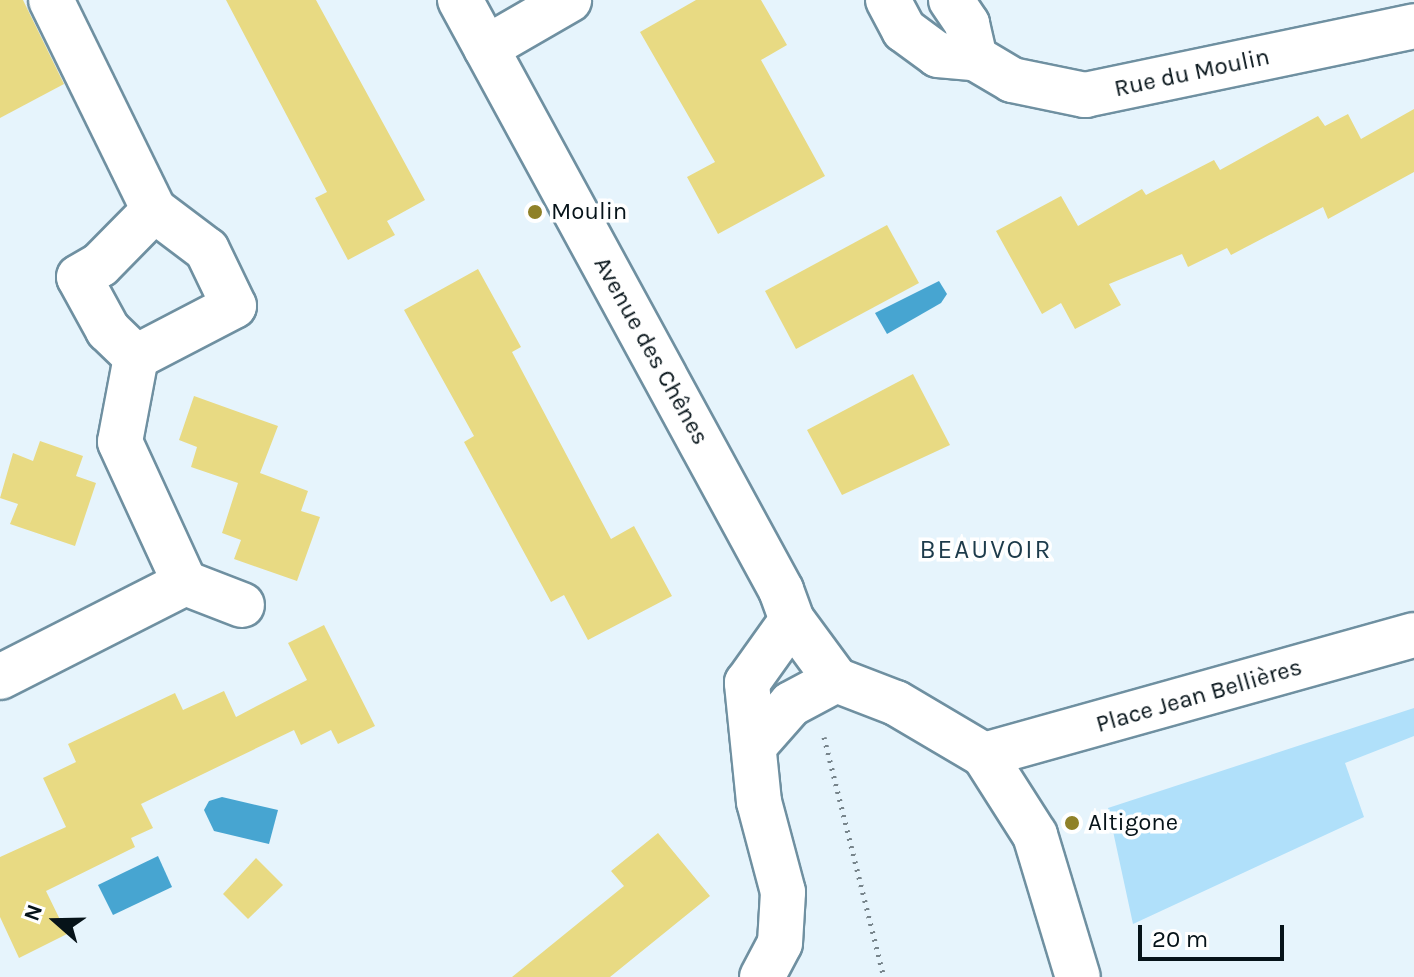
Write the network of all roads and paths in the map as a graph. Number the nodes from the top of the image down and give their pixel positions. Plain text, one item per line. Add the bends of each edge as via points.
1 (51, 0) edge
2 (460, 0) edge
3 (569, 0) edge
4 (888, 0) edge
5 (951, 0) edge
6 (1414, 26) edge
7 (486, 48) junction
8 (975, 58) junction
9 (154, 210) junction
10 (136, 357) junction
11 (185, 583) junction
12 (242, 605) dead end
13 (792, 620) junction
14 (1414, 635) edge
15 (0, 677) edge
16 (836, 680) junction
17 (754, 746) junction
18 (984, 755) junction
19 (762, 977) edge
20 (884, 977) edge
21 (1078, 977) edge

1 - 9 street
2 - 7 street, Avenue des Chênes
3 - 7 street
4 - 8 street, Rue du Moulin via 904,30 938,55
5 - 8 street via 967,24
6 - 8 street, Rue du Moulin via 1085,95 1012,80
7 - 13 street, Avenue des Chênes via 781,590
9 - 10 street via 100,265 79,277 108,330
9 - 10 street via 207,250 234,306
10 - 11 street via 120,442
11 - 12 street
11 - 15 street
13 - 16 street, Avenue des Chênes
13 - 17 street via 747,683
14 - 18 street, Place Jean Bellières
16 - 17 street via 791,704
16 - 18 street via 896,703
16 - 20 path via 820,719
17 - 19 street via 759,802 783,892 780,943
18 - 21 street via 1035,835

